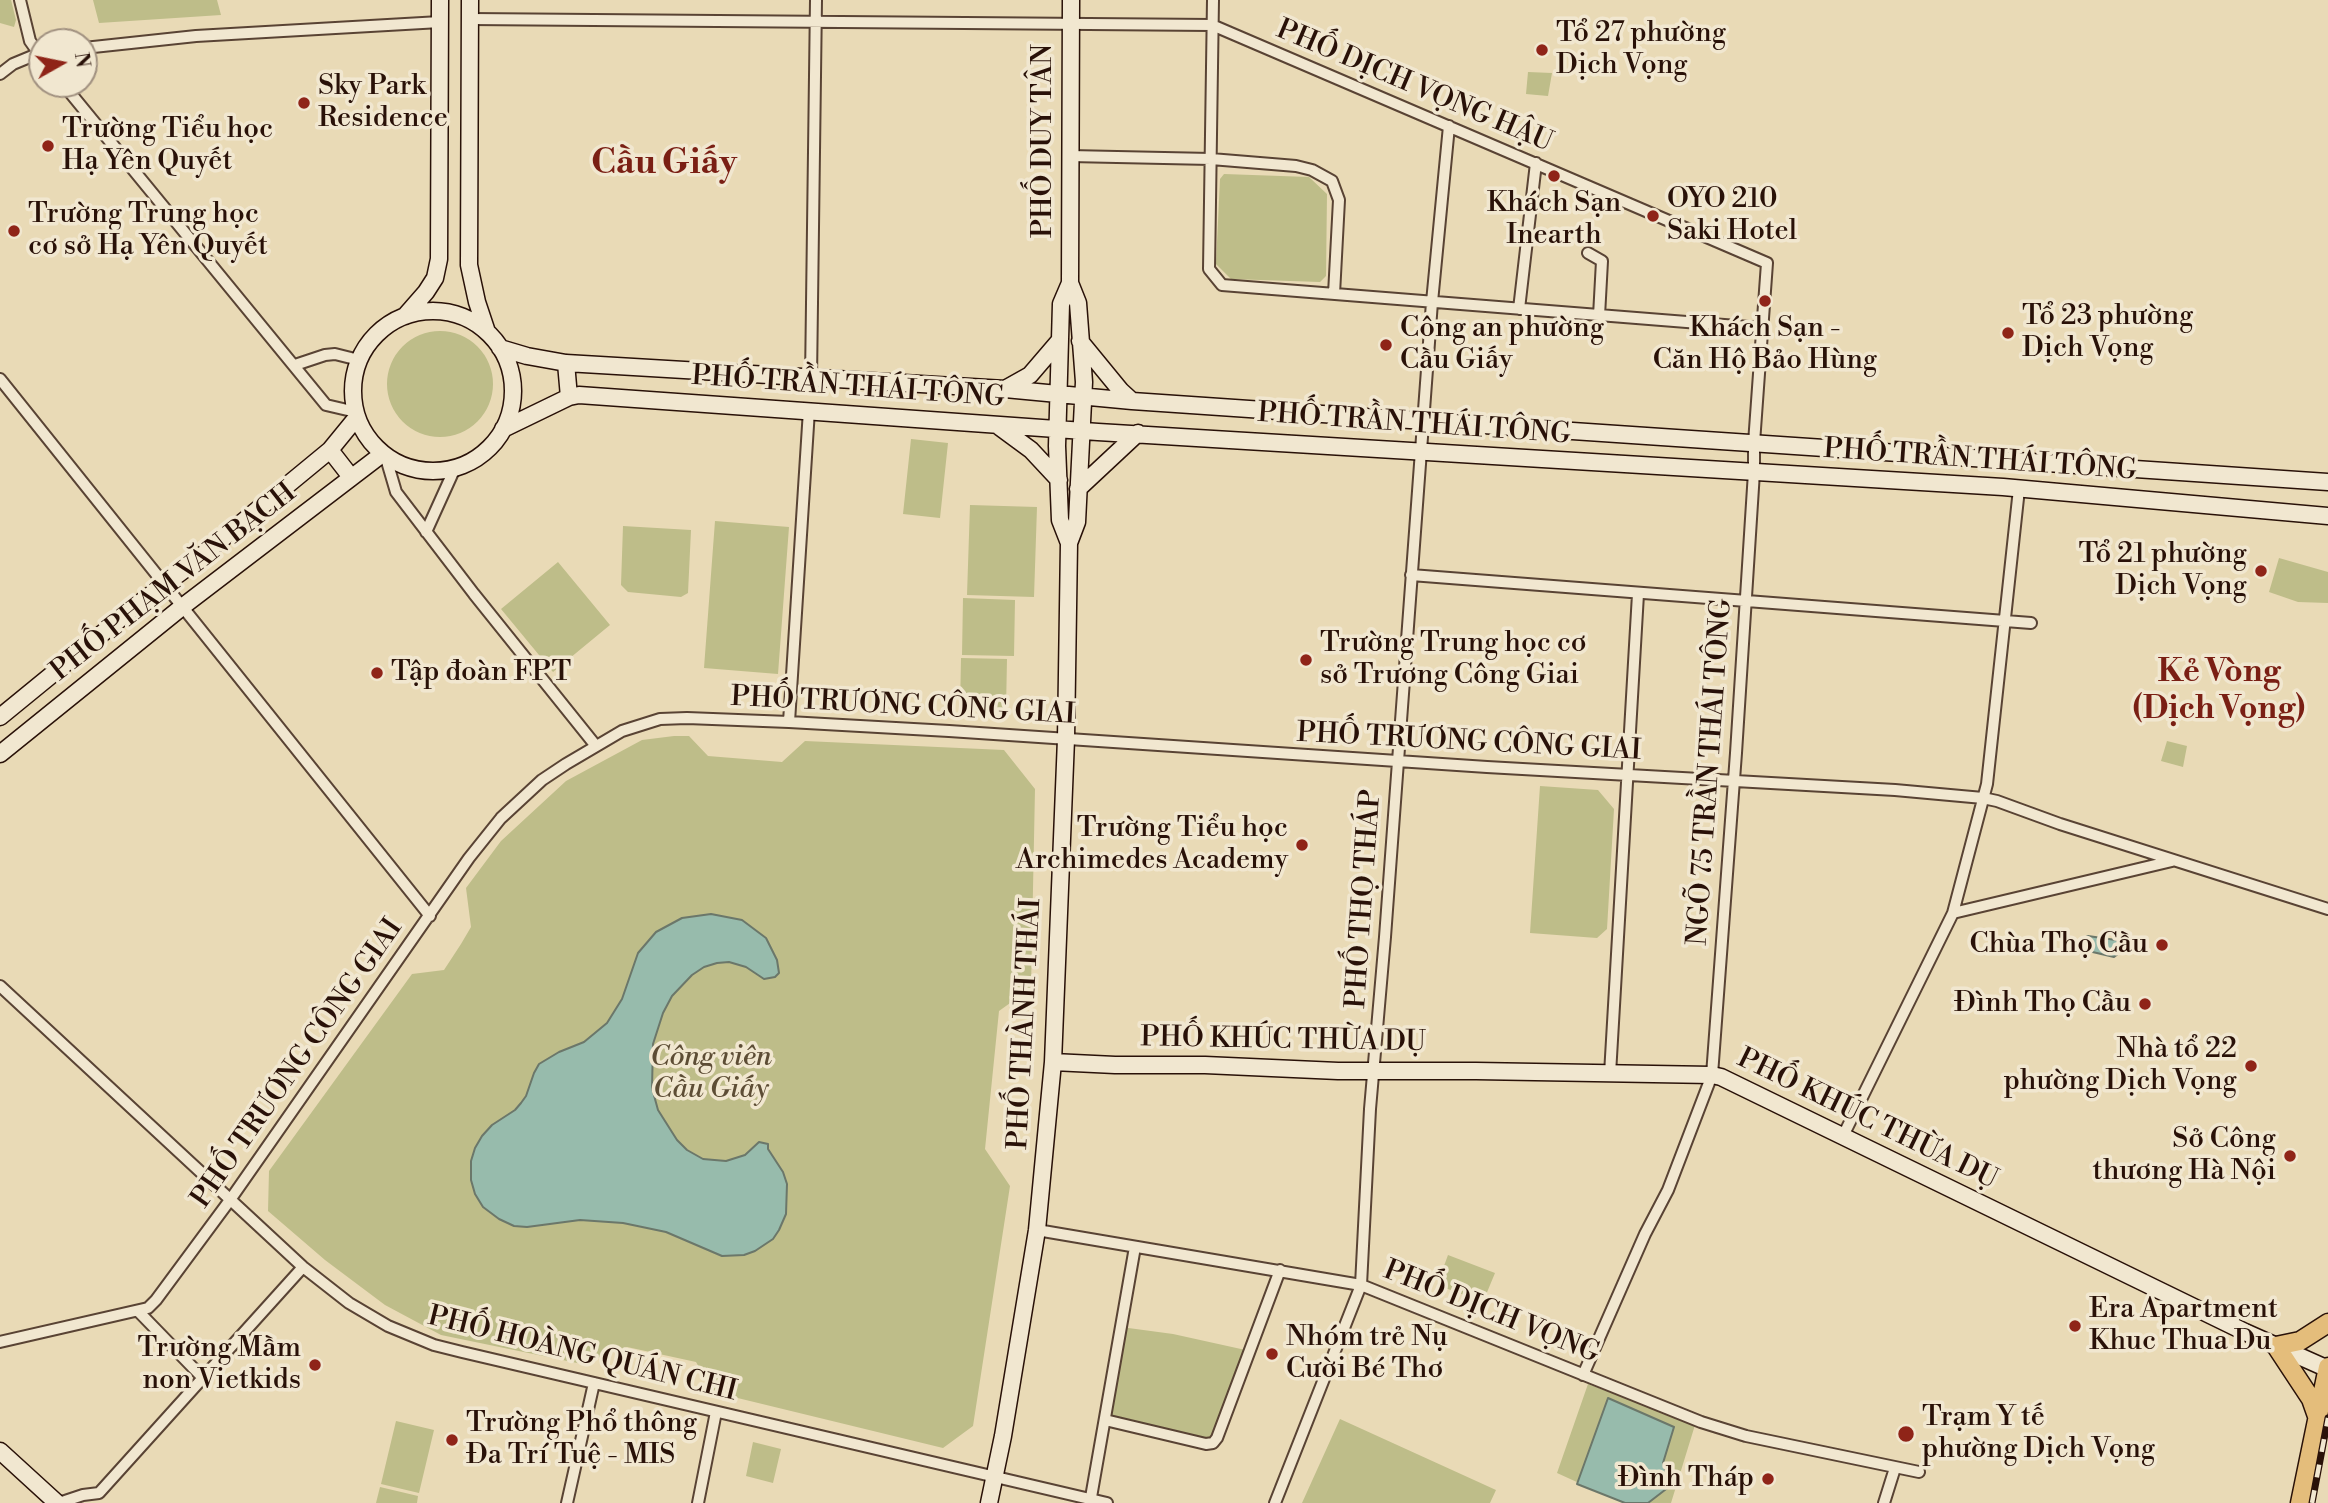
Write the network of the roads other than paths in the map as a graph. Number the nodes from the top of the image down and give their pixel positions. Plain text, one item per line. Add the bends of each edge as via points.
1 (20, 0) edge
2 (440, 0) edge
3 (470, 0) edge
4 (816, 0) edge
5 (1071, 0) edge
6 (1213, 0) edge
7 (470, 19) junction
8 (816, 21) junction
9 (440, 22) junction
10 (1070, 24) junction
11 (1212, 25) junction
12 (28, 31) edge
13 (98, 46) edge
14 (28, 59) edge
15 (0, 74) edge
16 (75, 98) edge
17 (1449, 126) junction
18 (1070, 156) junction
19 (1211, 159) junction
20 (1536, 163) junction
21 (1588, 253) dead end
22 (1070, 283) junction
23 (1334, 294) junction
24 (1432, 302) junction
25 (1519, 309) junction
26 (405, 316) junction
27 (1599, 316) junction
28 (1762, 328) junction
29 (487, 332) junction
30 (1060, 340) junction
31 (1080, 341) junction
32 (500, 348) junction
33 (359, 360) junction
34 (566, 363) junction
35 (295, 365) junction
36 (0, 379) edge
37 (811, 379) junction
38 (1005, 389) junction
39 (1058, 393) junction
40 (1083, 396) junction
41 (569, 397) junction
42 (1132, 401) junction
43 (809, 410) junction
44 (356, 414) junction
45 (1423, 421) junction
46 (998, 425) junction
47 (503, 429) junction
48 (1057, 429) junction
49 (1083, 430) junction
50 (1138, 433) junction
51 (1754, 443) junction
52 (330, 450) junction
53 (1420, 451) junction
54 (383, 457) junction
55 (2022, 462) junction
56 (455, 468) junction
57 (1754, 472) junction
58 (351, 477) junction
59 (1059, 480) junction
60 (2328, 482) edge
61 (1079, 489) junction
62 (2019, 489) junction
63 (2328, 516) edge
64 (426, 532) junction
65 (1069, 543) junction
66 (1411, 575) junction
67 (164, 584) junction
68 (1638, 594) junction
69 (1745, 601) junction
70 (182, 607) junction
71 (2004, 622) junction
72 (2031, 623) dead end
73 (0, 717) edge
74 (789, 722) junction
75 (1066, 739) junction
76 (596, 746) junction
77 (0, 754) edge
78 (1397, 761) junction
79 (1629, 775) junction
80 (1733, 781) junction
81 (1983, 798) junction
82 (2175, 860) junction
83 (2328, 909) edge
84 (1953, 913) junction
85 (430, 916) junction
86 (0, 986) edge
87 (1053, 1062) junction
88 (1375, 1070) junction
89 (1610, 1074) junction
90 (1712, 1075) junction
91 (1843, 1136) junction
92 (230, 1200) junction
93 (1037, 1230) junction
94 (1135, 1247) junction
95 (303, 1267) junction
96 (1280, 1270) junction
97 (1362, 1285) junction
98 (138, 1311) junction
99 (2328, 1324) edge
100 (0, 1342) edge
101 (2276, 1346) junction
102 (2328, 1368) edge
103 (1583, 1375) junction
104 (203, 1378) junction
105 (594, 1383) junction
106 (716, 1412) junction
107 (2317, 1416) junction
108 (1105, 1420) junction
109 (0, 1451) edge
110 (1895, 1468) junction
111 (1919, 1472) dead end
112 (994, 1477) junction
113 (1090, 1501) edge
114 (58, 1503) edge
115 (567, 1503) edge
116 (698, 1503) edge
117 (989, 1503) edge
118 (1107, 1503) edge
119 (1275, 1503) edge
120 (1884, 1503) edge
121 (2300, 1503) edge

1 - 12 street
2 - 9 main road
3 - 7 main road
4 - 8 street
5 - 10 main road, PHỐ DUY TÂN
6 - 11 street
7 - 8 street, PHỐ DỊCH VỌNG HẬU
7 - 29 main road via 469,265
8 - 10 street, PHỐ DỊCH VỌNG HẬU
8 - 37 street
9 - 13 street
9 - 26 main road via 438,267 426,292
10 - 11 street, PHỐ DỊCH VỌNG HẬU
10 - 18 main road, PHỐ DUY TÂN
11 - 17 street, PHỐ DỊCH VỌNG HẬU
11 - 19 street
14 - 15 street
16 - 35 street
17 - 20 street, PHỐ DỊCH VỌNG HẬU
17 - 24 street, PHỐ THỌ THÁP
18 - 19 street
18 - 22 main road, PHỐ DUY TÂN
19 - 23 street via 1296,166 1332,181 1339,200
19 - 23 street via 1209,269 1223,285
20 - 25 street
20 - 28 street, PHỐ DỊCH VỌNG HẬU via 1767,262
21 - 27 street via 1602,261
22 - 30 main road, PHỐ DUY TÂN via 1061,304
22 - 31 main road, PHỐ DUY TÂN via 1078,303
23 - 24 street
24 - 25 street
24 - 45 street, PHỐ THỌ THÁP
25 - 27 street
26 - 29 main road via 440,311 457,314
26 - 33 main road via 376,334
27 - 28 street
28 - 51 street, PHỐ DỊCH VỌNG HẬU
29 - 32 main road
30 - 38 main road via 1030,374
30 - 39 main road, PHỐ DUY TÂN
31 - 40 main road, PHỐ DUY TÂN
31 - 42 main road
32 - 34 main road, PHỐ TRẦN THÁI TÔNG
32 - 47 main road via 507,360 512,394
33 - 35 street via 326,355
33 - 44 main road via 353,382
34 - 37 main road, PHỐ TRẦN THÁI TÔNG
34 - 41 main road
35 - 44 street via 326,405
36 - 67 street
37 - 38 main road, PHỐ TRẦN THÁI TÔNG
38 - 39 main road, PHỐ TRẦN THÁI TÔNG
39 - 40 main road, PHỐ TRẦN THÁI TÔNG
39 - 48 main road, PHỐ DUY TÂN
40 - 42 main road, PHỐ TRẦN THÁI TÔNG
40 - 49 main road, PHỐ DUY TÂN
41 - 43 main road, PHỐ TRẦN THÁI TÔNG
41 - 47 main road, PHỐ TRẦN THÁI TÔNG
42 - 45 main road, PHỐ TRẦN THÁI TÔNG
43 - 46 main road, PHỐ TRẦN THÁI TÔNG
43 - 74 street
44 - 52 main road, PHỐ PHẠM VĂN BẠCH
44 - 54 main road
45 - 51 main road, PHỐ TRẦN THÁI TÔNG
45 - 53 street, PHỐ THỌ THÁP
46 - 48 main road, PHỐ TRẦN THÁI TÔNG
46 - 59 main road via 1031,450
47 - 56 main road via 483,453
48 - 49 main road, PHỐ TRẦN THÁI TÔNG
48 - 59 main road, PHỐ THÀNH THÁI
49 - 50 main road, PHỐ TRẦN THÁI TÔNG
49 - 61 main road, PHỐ THÀNH THÁI
50 - 53 main road, PHỐ TRẦN THÁI TÔNG
50 - 61 main road
51 - 55 main road, PHỐ TRẦN THÁI TÔNG
51 - 57 street, NGÕ 75 TRẦN THÁI TÔNG
52 - 58 main road
52 - 67 main road, PHỐ PHẠM VĂN BẠCH
53 - 57 main road, PHỐ TRẦN THÁI TÔNG
53 - 66 street, PHỐ THỌ THÁP
54 - 56 main road via 421,471
54 - 58 main road, PHỐ PHẠM VĂN BẠCH
54 - 64 street via 396,492
55 - 60 main road, PHỐ TRẦN THÁI TÔNG
55 - 62 main road
56 - 64 street
57 - 62 main road, PHỐ TRẦN THÁI TÔNG
57 - 69 street, NGÕ 75 TRẦN THÁI TÔNG
58 - 70 main road, PHỐ PHẠM VĂN BẠCH
59 - 65 main road, PHỐ THÀNH THÁI via 1060,520
61 - 65 main road, PHỐ THÀNH THÁI via 1077,522
62 - 63 main road, PHỐ TRẦN THÁI TÔNG
62 - 71 street
64 - 76 street
65 - 75 main road, PHỐ THÀNH THÁI
66 - 68 street
66 - 78 street, PHỐ THỌ THÁP
67 - 70 street
67 - 73 main road, PHỐ PHẠM VĂN BẠCH
68 - 69 street
68 - 79 street
69 - 71 street
69 - 80 street, NGÕ 75 TRẦN THÁI TÔNG
70 - 77 main road, PHỐ PHẠM VĂN BẠCH
70 - 85 street
71 - 72 street
71 - 81 street
74 - 75 street, PHỐ TRƯƠNG CÔNG GIAI
74 - 76 street, PHỐ TRƯƠNG CÔNG GIAI via 660,719
75 - 78 street, PHỐ TRƯƠNG CÔNG GIAI
75 - 87 main road, PHỐ THÀNH THÁI
76 - 85 street, PHỐ TRƯƠNG CÔNG GIAI via 542,780 501,818
78 - 79 street, PHỐ TRƯƠNG CÔNG GIAI
78 - 88 street, PHỐ THỌ THÁP
79 - 80 street, PHỐ TRƯƠNG CÔNG GIAI
79 - 89 street
80 - 81 street, PHỐ TRƯƠNG CÔNG GIAI
80 - 90 street, NGÕ 75 TRẦN THÁI TÔNG
81 - 82 street, PHỐ TRƯƠNG CÔNG GIAI
81 - 84 street
82 - 83 street, PHỐ TRƯƠNG CÔNG GIAI
82 - 84 street
84 - 91 street
85 - 92 street, PHỐ TRƯƠNG CÔNG GIAI
86 - 92 street, PHỐ HOÀNG QUÁN CHI
87 - 88 main road, PHỐ KHÚC THỪA DỤ
87 - 93 main road, PHỐ THÀNH THÁI
88 - 89 main road, PHỐ KHÚC THỪA DỤ
88 - 97 street, PHỐ THỌ THÁP
89 - 90 main road, PHỐ KHÚC THỪA DỤ
90 - 91 main road, PHỐ KHÚC THỪA DỤ
90 - 103 street, NGÕ 75 TRẦN THÁI TÔNG via 1668,1190
91 - 101 main road, PHỐ KHÚC THỪA DỤ
92 - 95 street, PHỐ HOÀNG QUÁN CHI
92 - 98 street, PHỐ TRƯƠNG CÔNG GIAI via 156,1300
93 - 94 street, PHỐ DỊCH VỌNG
93 - 112 main road, PHỐ THÀNH THÁI
94 - 96 street, PHỐ DỊCH VỌNG
94 - 108 street
95 - 104 street
95 - 105 street, PHỐ HOÀNG QUÁN CHI via 365,1315 410,1335
96 - 97 street, PHỐ DỊCH VỌNG
96 - 108 street via 1213,1443
97 - 103 street, PHỐ DỊCH VỌNG
97 - 119 street, PHỐ THỌ THÁP
98 - 100 street, PHỐ TRƯƠNG CÔNG GIAI
98 - 104 street
99 - 101 main road via 2300,1341
101 - 102 main road, PHỐ KHÚC THỪA DỤ
101 - 107 main road
102 - 107 main road
103 - 110 street, PHỐ DỊCH VỌNG via 1746,1436
104 - 114 street via 99,1493
105 - 106 street, PHỐ HOÀNG QUÁN CHI
105 - 115 street
106 - 112 street, PHỐ HOÀNG QUÁN CHI
106 - 116 street
107 - 121 main road
108 - 113 street
109 - 114 main road
110 - 111 street, PHỐ DỊCH VỌNG
110 - 120 street
112 - 113 street, PHỐ HOÀNG QUÁN CHI
112 - 117 main road, PHỐ THÀNH THÁI
113 - 118 street, PHỐ HOÀNG QUÁN CHI

